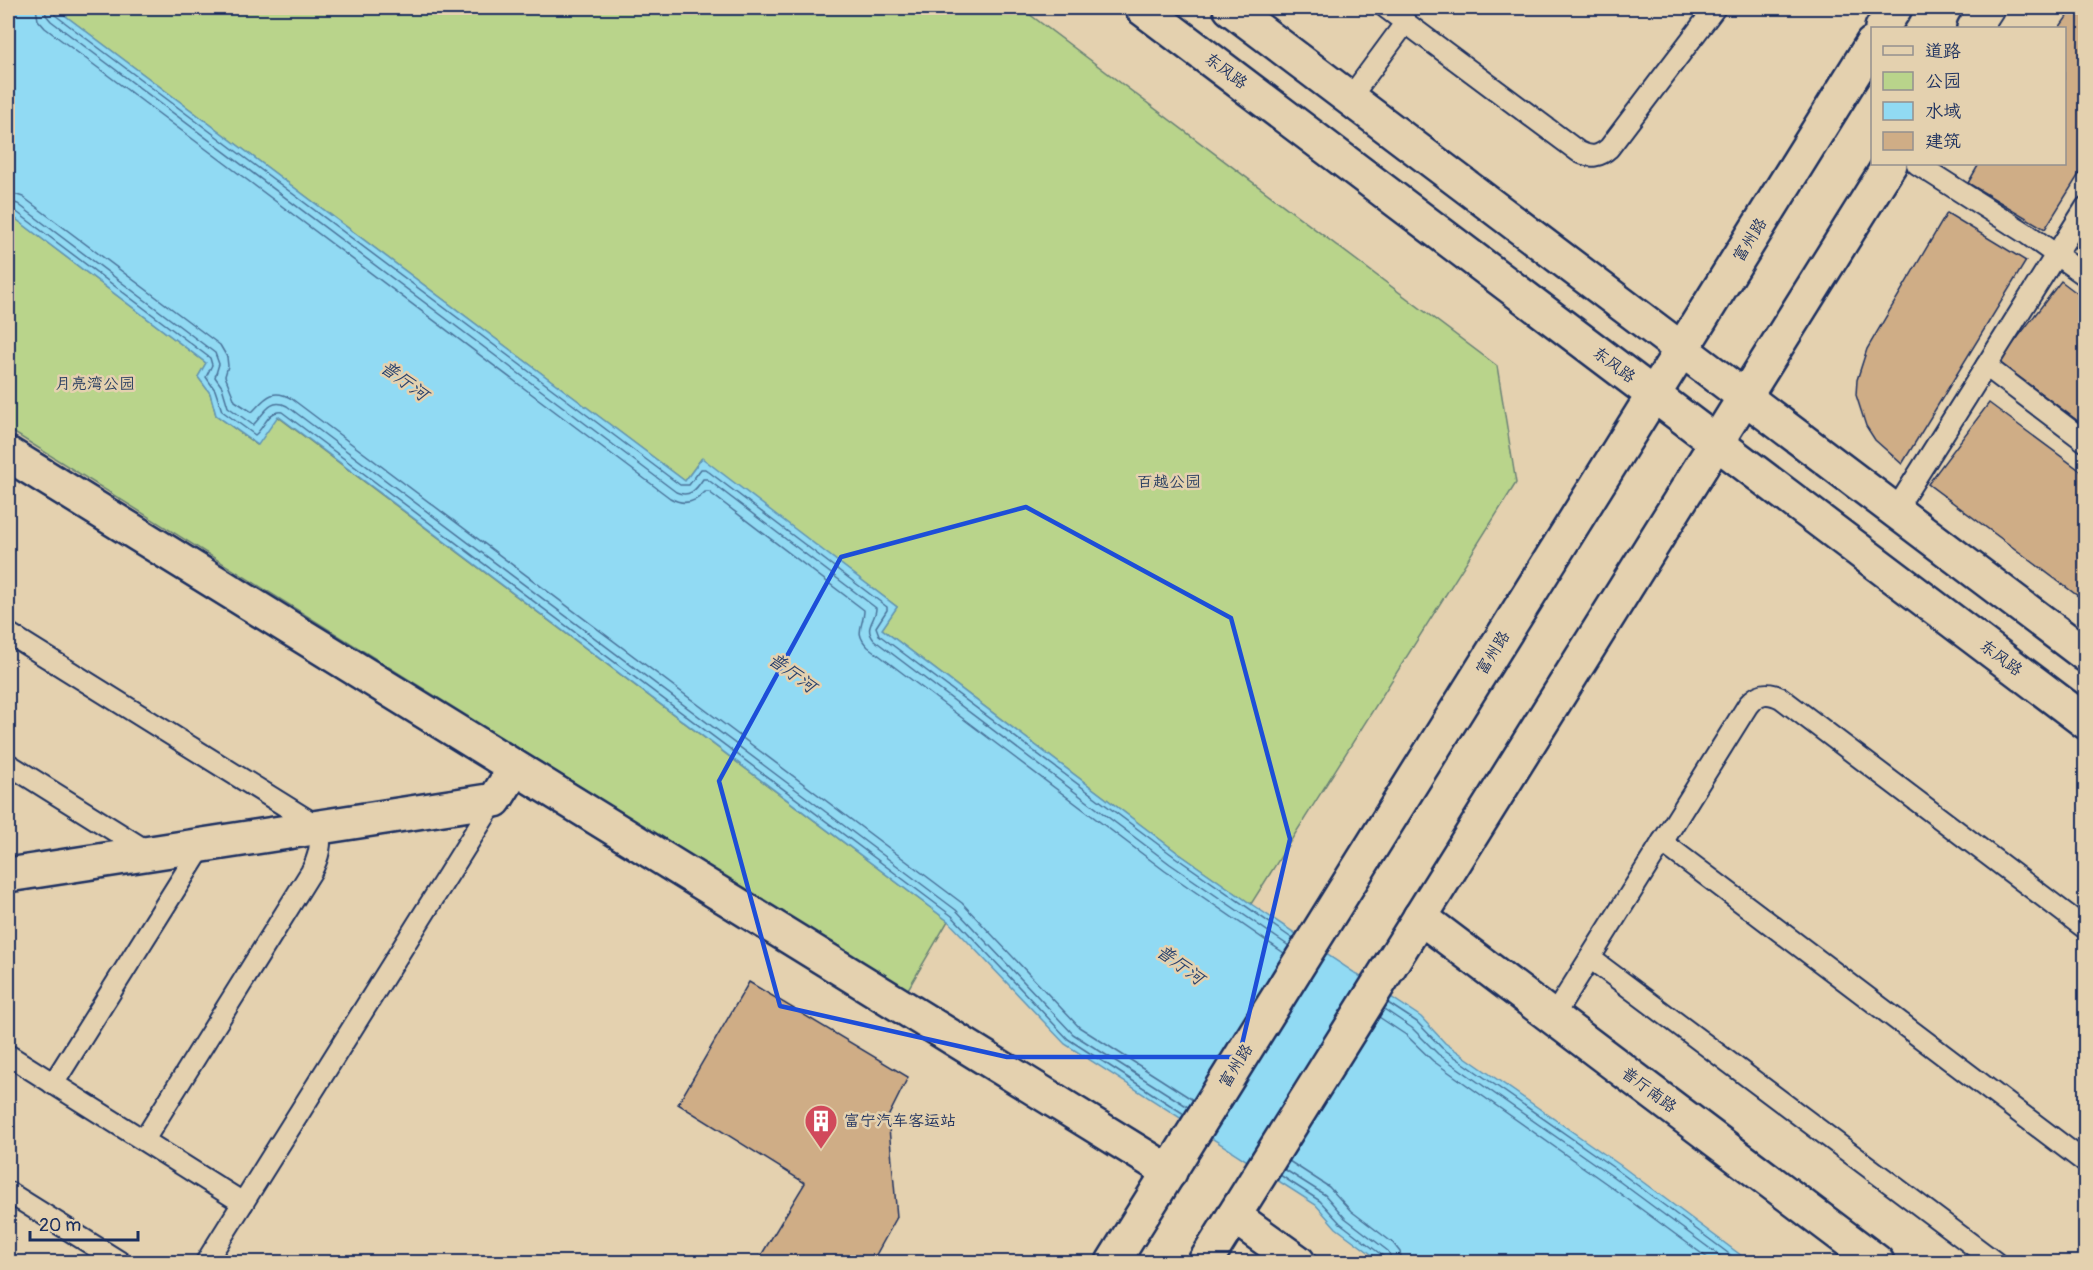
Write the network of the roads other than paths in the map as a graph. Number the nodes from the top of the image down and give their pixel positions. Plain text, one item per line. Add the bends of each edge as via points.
1 (1142, 8) edge
2 (1230, 8) edge
3 (1386, 8) edge
4 (1715, 8) edge
5 (1895, 8) edge
6 (1987, 8) edge
7 (1406, 22) junction
8 (1883, 27) edge
9 (1975, 27) edge
10 (1871, 46) edge
11 (1350, 98) junction
12 (1889, 165) edge
13 (1919, 165) edge
14 (2085, 207) edge
15 (2056, 254) junction
16 (2085, 276) edge
17 (1682, 349) junction
18 (1986, 366) junction
19 (1654, 395) junction
20 (1744, 397) junction
21 (2085, 442) edge
22 (1716, 443) junction
23 (8, 454) edge
24 (1895, 511) junction
25 (8, 633) edge
26 (2085, 655) edge
27 (2085, 722) edge
28 (8, 764) edge
29 (515, 768) junction
30 (495, 800) junction
31 (319, 827) junction
32 (1662, 842) junction
33 (203, 845) junction
34 (150, 853) junction
35 (8, 875) edge
36 (1420, 917) junction
37 (2085, 929) edge
38 (1590, 958) junction
39 (1553, 1017) junction
40 (8, 1055) edge
41 (53, 1084) junction
42 (144, 1140) junction
43 (2085, 1163) edge
44 (1170, 1172) junction
45 (8, 1192) edge
46 (243, 1203) junction
47 (1234, 1216) junction
48 (120, 1263) edge
49 (206, 1263) edge
50 (1113, 1263) edge
51 (1205, 1263) edge
52 (1298, 1263) edge
53 (1877, 1263) edge
54 (1995, 1263) edge

1 - 19 main road, 东风路
2 - 11 main road
3 - 7 lane
4 - 7 lane via 1609,148 1597,156 1579,152
5 - 8 main road
6 - 9 main road
7 - 11 lane
10 - 17 main road, 富州路
11 - 17 main road
12 - 20 main road
13 - 15 lane
14 - 15 lane
15 - 16 lane
15 - 18 lane
17 - 19 main road, 富州路
17 - 20 main road
18 - 21 lane
18 - 24 lane
19 - 22 main road, 东风路
19 - 44 main road, 富州路
20 - 22 main road
20 - 24 main road
22 - 27 main road, 东风路
22 - 36 main road
23 - 29 main road
24 - 26 main road
25 - 31 lane
28 - 34 lane
29 - 30 main road
29 - 44 main road
30 - 31 main road
30 - 46 lane
31 - 33 main road
31 - 42 lane via 320,850 311,872
32 - 37 lane via 1748,705 1754,697 1772,694
32 - 38 lane
32 - 43 lane
33 - 34 main road
33 - 41 lane
34 - 35 main road
36 - 39 main road, 普厅南路
36 - 47 main road
38 - 39 lane
38 - 54 lane
39 - 53 main road, 普厅南路
40 - 41 lane
41 - 42 lane
42 - 46 lane
44 - 50 main road, 富州路
45 - 48 lane
46 - 49 lane
47 - 51 main road
47 - 52 main road

